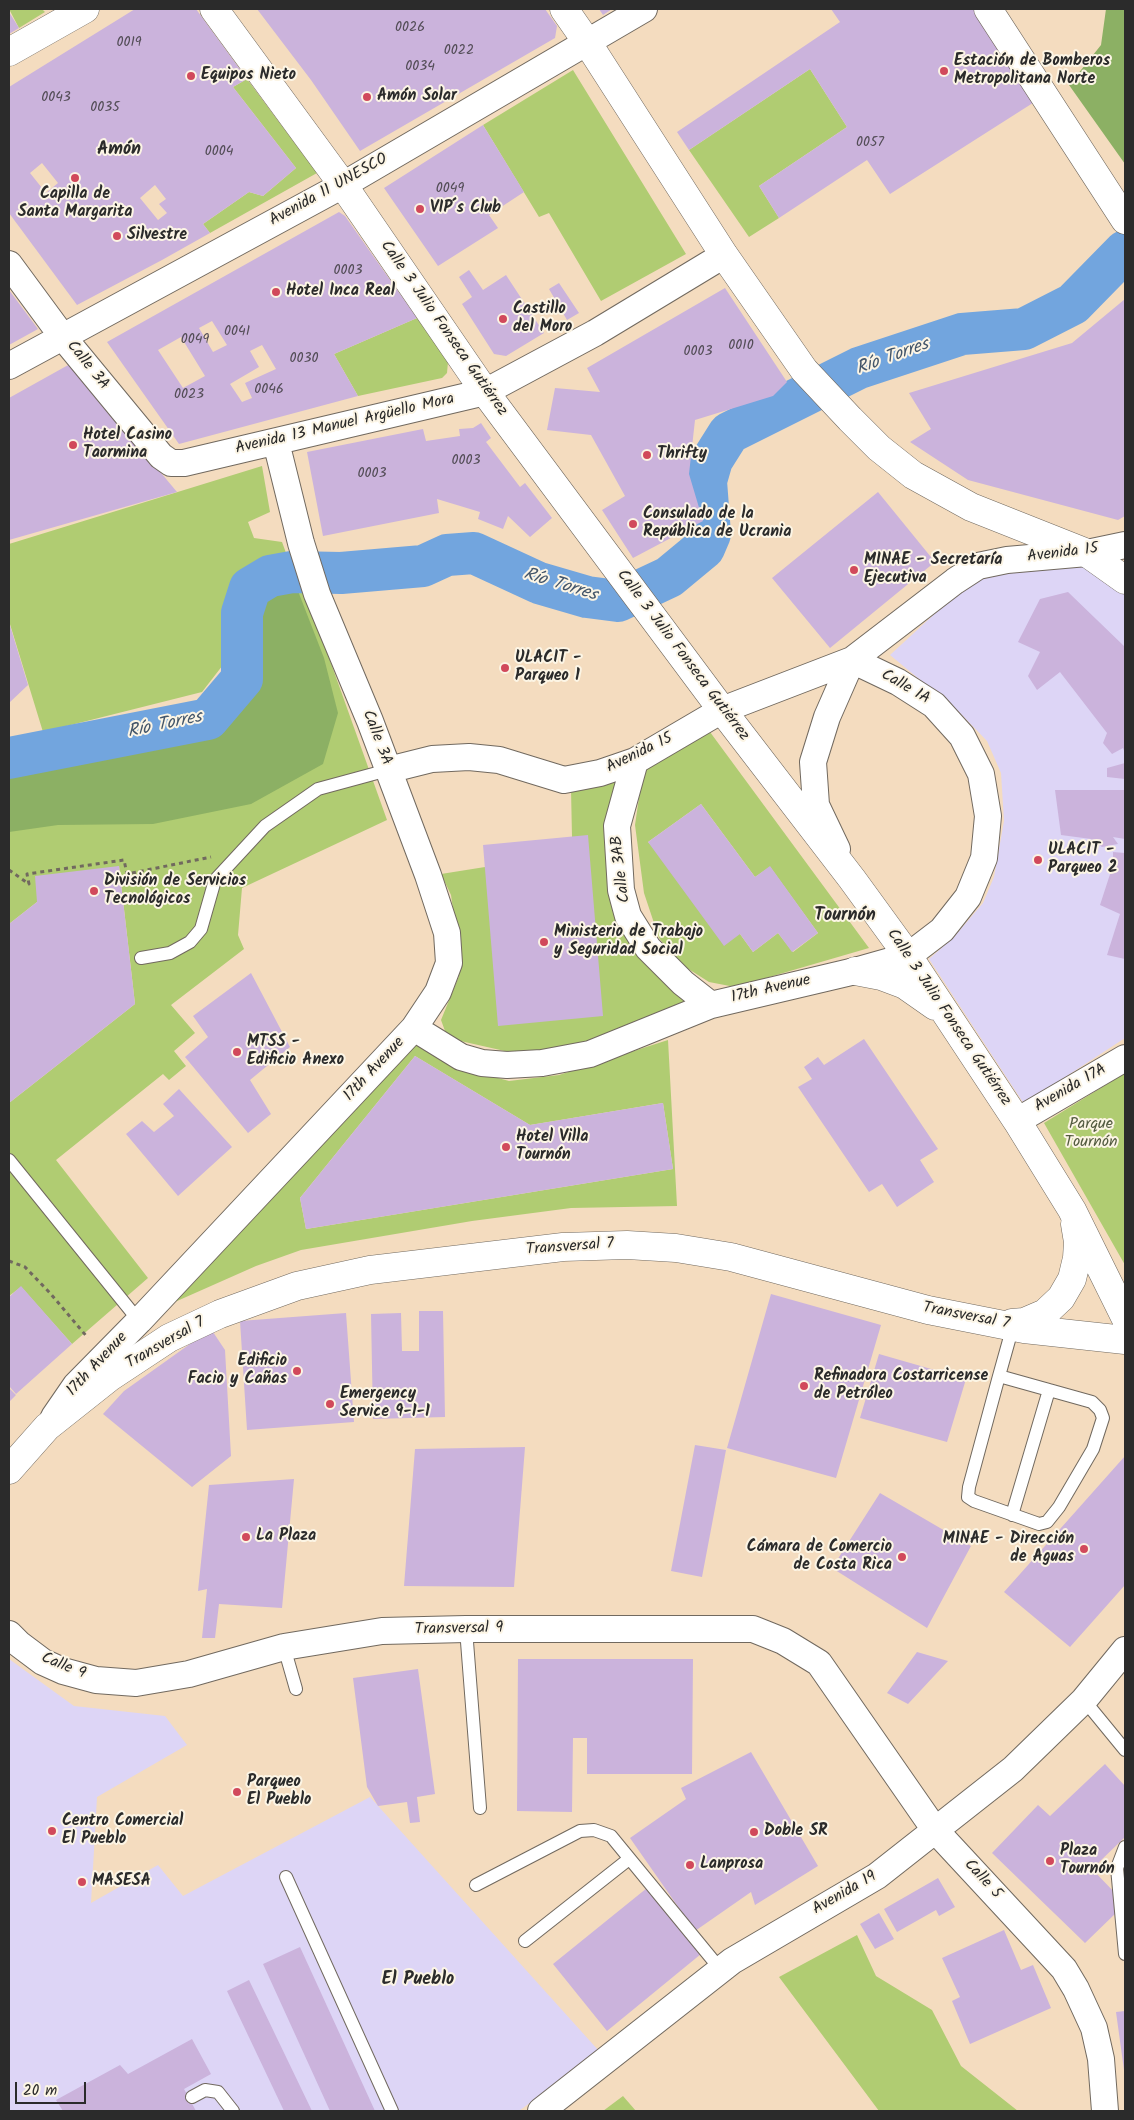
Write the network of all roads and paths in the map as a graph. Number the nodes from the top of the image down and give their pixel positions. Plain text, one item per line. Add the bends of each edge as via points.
1 (85, 9) edge
2 (214, 9) edge
3 (564, 9) edge
4 (644, 9) edge
5 (988, 9) edge
6 (588, 42) junction
7 (9, 52) edge
8 (343, 185) junction
9 (1118, 210) edge
10 (724, 255) junction
11 (9, 264) edge
12 (62, 336) junction
13 (9, 366) edge
14 (485, 392) junction
15 (276, 442) junction
16 (171, 463) joint
17 (1125, 546) edge
18 (1087, 553) junction
19 (1125, 580) edge
20 (852, 660) junction
21 (722, 710) junction
22 (635, 760) junction
23 (388, 770) junction
24 (241, 851) junction
25 (9, 870) edge
26 (852, 879) junction
27 (908, 956) junction
28 (141, 958) dead end
29 (855, 970) junction
30 (711, 1004) junction
31 (947, 1017) junction
32 (414, 1028) junction
33 (1125, 1058) edge
34 (1017, 1121) junction
35 (9, 1160) edge
36 (1072, 1210) junction
37 (9, 1261) edge
38 (1125, 1317) edge
39 (139, 1321) junction
40 (1008, 1325) junction
41 (1125, 1340) edge
42 (104, 1357) junction
43 (999, 1376) junction
44 (1049, 1390) junction
45 (47, 1427) junction
46 (9, 1470) edge
47 (1012, 1514) junction
48 (466, 1629) junction
49 (9, 1634) edge
50 (284, 1648) junction
51 (1125, 1650) edge
52 (819, 1663) joint
53 (96, 1680) joint
54 (296, 1689) dead end
55 (1084, 1700) junction
56 (1125, 1750) edge
57 (480, 1808) dead end
58 (936, 1830) junction
59 (1125, 1847) edge
60 (629, 1859) junction
61 (286, 1877) dead end
62 (476, 1885) dead end
63 (525, 1941) dead end
64 (1125, 1954) edge
65 (721, 1970) junction
66 (192, 2097) dead end
67 (232, 2111) edge
68 (392, 2111) edge
69 (541, 2111) edge
70 (1105, 2111) edge

1 - 7 street
2 - 8 street, Calle 3 Julio Fonseca Gutiérrez
3 - 6 street
4 - 6 street, Avenida 11 UNESCO
5 - 9 street
6 - 8 street, Avenida 11 UNESCO
6 - 10 street
8 - 12 street, Avenida 11 UNESCO
8 - 14 street, Calle 3 Julio Fonseca Gutiérrez
10 - 14 street, Avenida 13 Manuel Argüello Mora via 596,333
10 - 18 street via 804,370 879,448 913,475 971,507
11 - 12 street, Calle 3A
12 - 13 street, Avenida 11 UNESCO
12 - 16 street, Calle 3A via 161,456
14 - 15 street, Avenida 13 Manuel Argüello Mora
14 - 21 street, Calle 3 Julio Fonseca Gutiérrez
15 - 16 street, Avenida 13 Manuel Argüello Mora via 184,464
15 - 23 street, Calle 3A via 317,594
17 - 18 street, Avenida 15
18 - 19 street
18 - 20 street, Avenida 15 via 1007,560 978,566
20 - 21 street, Avenida 15
20 - 26 street, Avenida 15 via 827,717 813,762 816,805
20 - 27 street, Calle 1A via 898,682 934,705 962,736 981,774 988,816 981,866 968,897 942,930
21 - 22 street, Avenida 15
21 - 26 street, Calle 3 Julio Fonseca Gutiérrez
22 - 23 street, Avenida 15 via 600,773 564,780 499,760 469,757 432,759
22 - 30 street, Calle 3AB via 617,826 621,890 628,916 648,948
23 - 24 lane via 318,790 265,826
23 - 32 street, Calle 3A via 447,933 449,963 438,992
24 - 25 path via 127,874 124,860 27,874 29,884
24 - 28 lane via 215,880 201,929 190,942 170,953
26 - 27 street, Calle 3 Julio Fonseca Gutiérrez
27 - 29 street, 17th Avenue
27 - 31 street, Calle 3 Julio Fonseca Gutiérrez
29 - 30 street, 17th Avenue
29 - 31 street via 905,985 928,999
30 - 32 street, 17th Avenue via 590,1054 542,1063 482,1063 461,1057
31 - 34 street, Calle 3 Julio Fonseca Gutiérrez
32 - 39 street, 17th Avenue
33 - 34 street, Avenida 17A
34 - 36 street, Calle 3 Julio Fonseca Gutiérrez
35 - 39 lane
36 - 38 street, Calle 3 Julio Fonseca Gutiérrez
36 - 40 street via 1078,1242 1072,1280 1061,1298 1045,1313
37 - 42 path via 25,1267
39 - 42 street, 17th Avenue
40 - 41 street, Transversal 7
40 - 43 lane
40 - 45 street, Transversal 7 via 928,1310 731,1257 676,1248 627,1245 563,1247 370,1270 296,1286 220,1314 169,1338 110,1377
42 - 45 street, 17th Avenue via 76,1385
43 - 44 lane
43 - 47 lane via 968,1497
44 - 47 lane
44 - 47 lane via 1092,1402 1103,1418 1093,1449 1047,1522 1039,1524
45 - 46 street, Transversal 7
48 - 50 street, Transversal 9 via 382,1631
48 - 52 street, Transversal 9 via 753,1629 783,1641
48 - 57 lane
49 - 53 street, Calle 9 via 43,1662
50 - 53 street, Transversal 9 via 189,1674 154,1680 136,1683
50 - 54 lane
51 - 55 street, Avenida 19
52 - 58 street, Calle 5
55 - 56 lane
55 - 58 street, Avenida 19 via 1013,1770
58 - 65 street, Avenida 19 via 877,1876
58 - 70 street, Calle 5 via 1064,1969 1072,1982 1094,2028 1101,2059
59 - 64 lane via 1117,1868
60 - 62 lane via 611,1836 594,1830 580,1831
60 - 63 lane
60 - 65 lane
61 - 68 lane
65 - 69 street, Avenida 19
66 - 67 lane via 205,2090 218,2092

